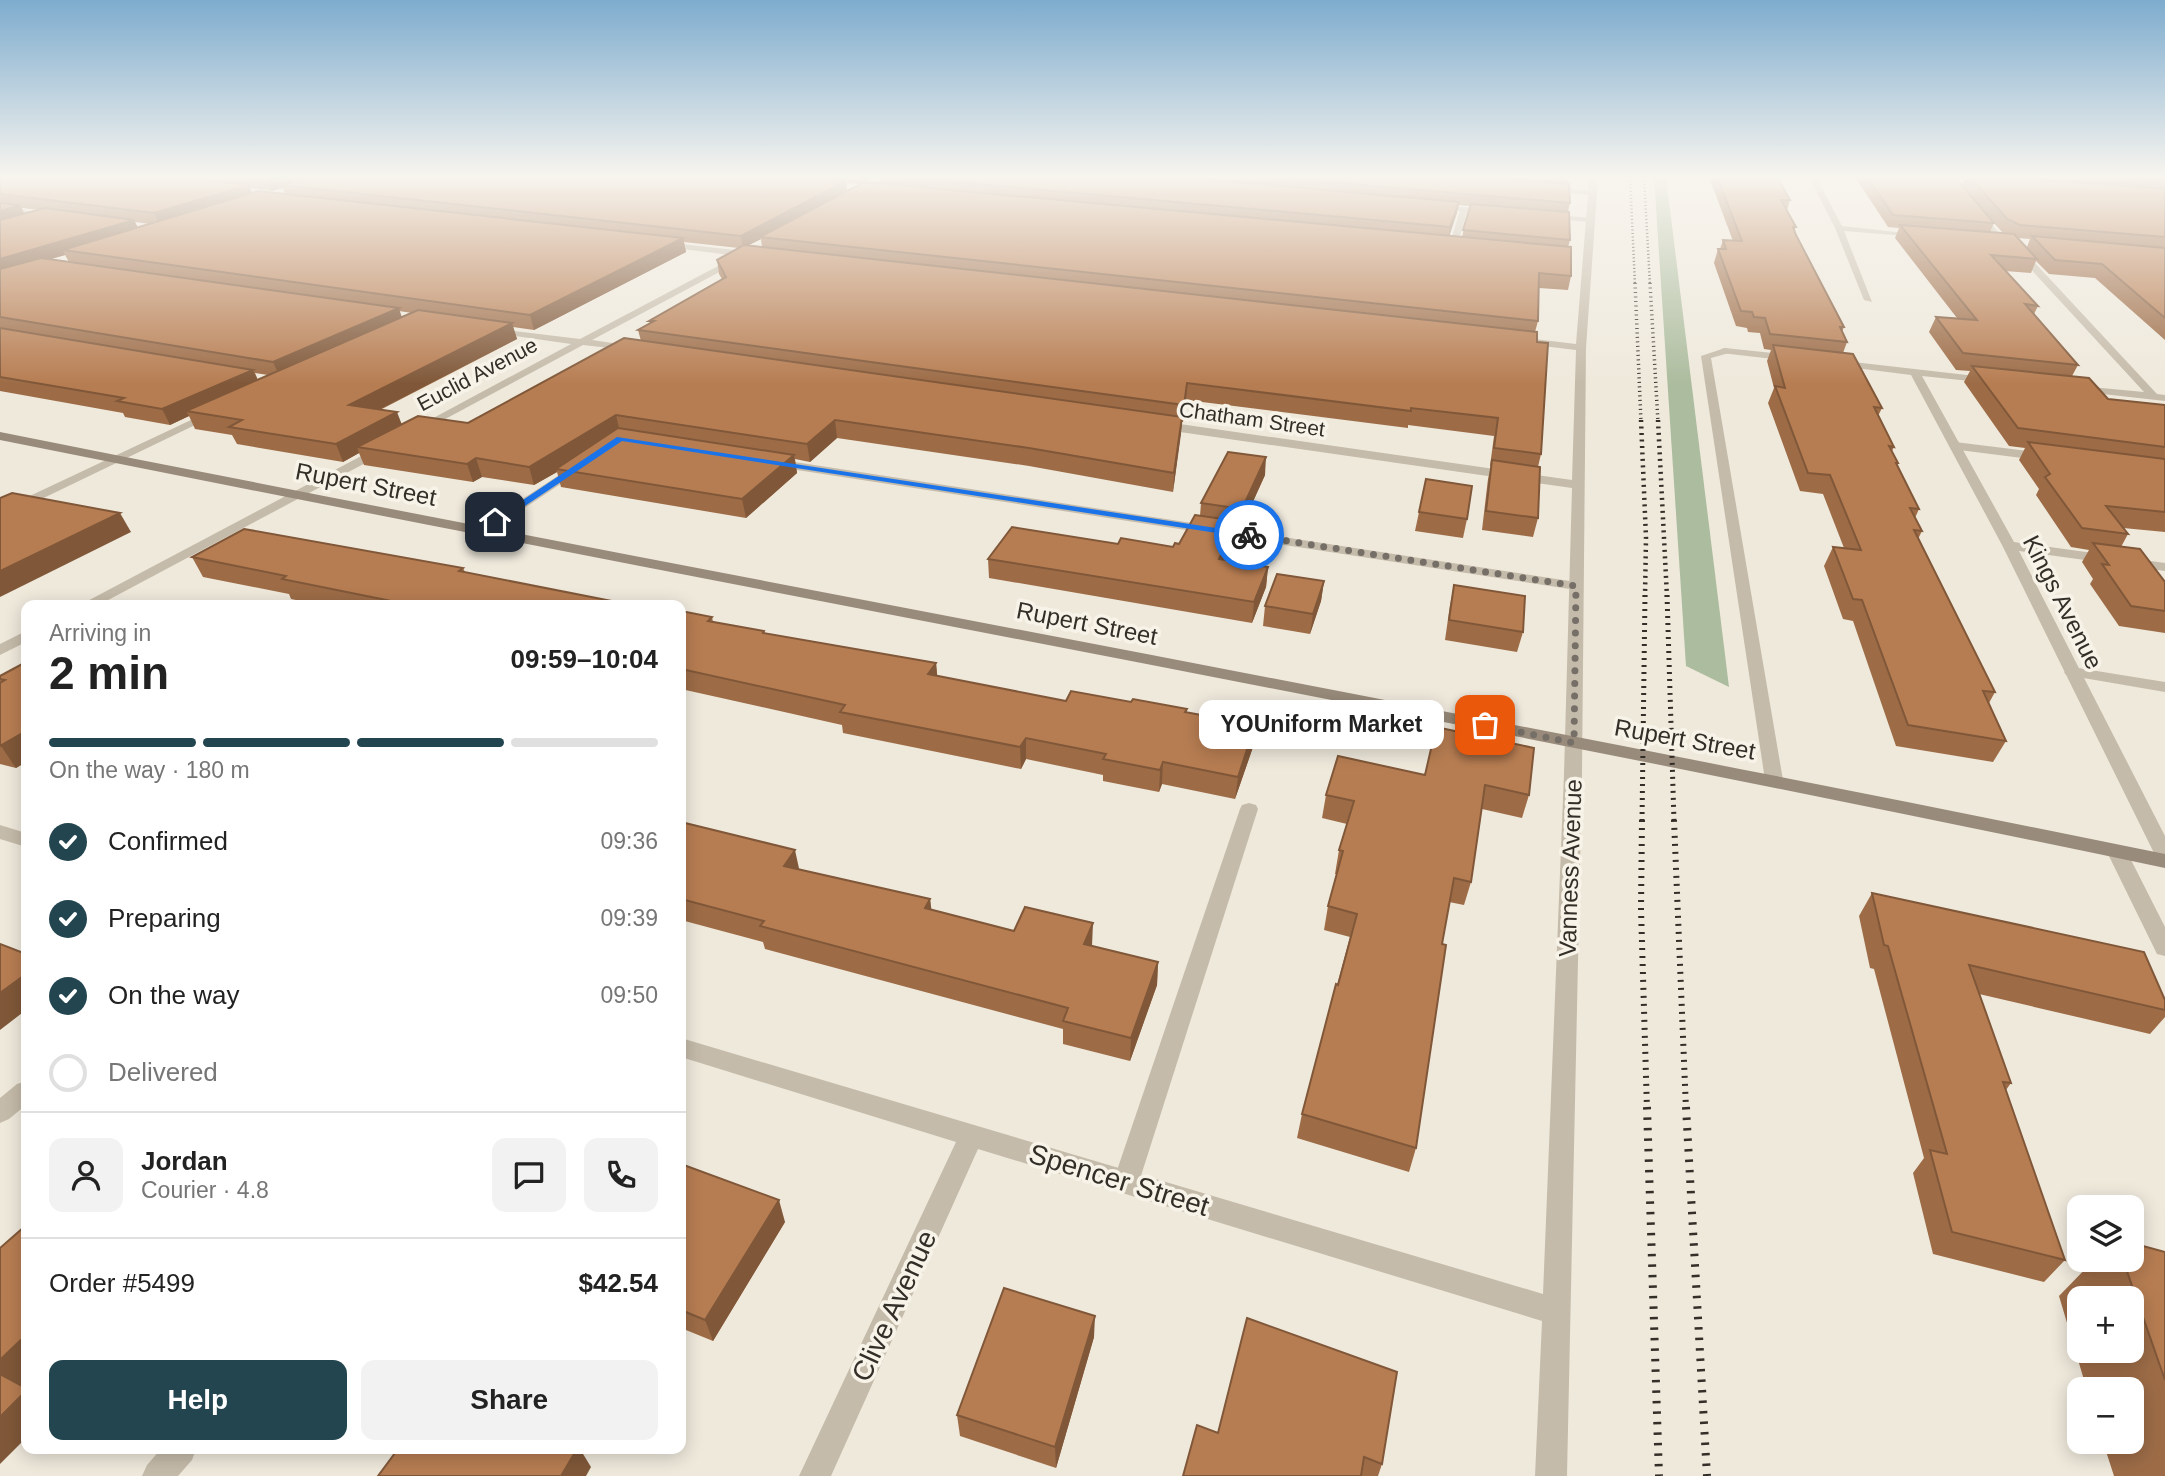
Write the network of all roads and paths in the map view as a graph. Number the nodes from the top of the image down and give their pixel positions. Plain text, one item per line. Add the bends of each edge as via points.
1 (677, 246) edge
2 (1453, 246) edge
3 (1587, 246) edge
4 (1846, 246) edge
5 (2015, 246) edge
6 (1466, 247) edge
7 (764, 251) edge
8 (747, 254) junction
9 (1574, 257) edge
10 (1586, 258) junction
11 (1869, 300) dead end
12 (478, 328) edge
13 (1519, 341) edge
14 (580, 342) junction
15 (1581, 348) junction
16 (645, 351) edge
17 (1807, 360) edge
18 (1821, 362) edge
19 (1915, 372) junction
20 (2005, 381) edge
21 (2073, 388) edge
22 (2159, 397) edge
23 (220, 410) edge
24 (1151, 424) edge
25 (410, 434) edge
26 (0, 436) edge
27 (398, 440) edge
28 (1955, 446) junction
29 (117, 459) junction
30 (2061, 459) edge
31 (757, 460) edge
32 (587, 461) edge
33 (1578, 485) junction
34 (296, 495) junction
35 (0, 515) edge
36 (479, 532) junction
37 (2009, 545) junction
38 (2165, 566) edge
39 (1576, 586) junction
40 (96, 600) edge
41 (21, 639) edge
42 (0, 650) edge
43 (2072, 671) junction
44 (2165, 687) edge
45 (1574, 743) junction
46 (1774, 780) junction
47 (1249, 809) dead end
48 (0, 832) edge
49 (21, 838) edge
50 (2118, 852) junction
51 (2165, 855) edge
52 (2165, 861) edge
53 (2165, 948) edge
54 (686, 1049) edge
55 (21, 1095) edge
56 (0, 1112) edge
57 (972, 1135) junction
58 (1126, 1182) junction
59 (1557, 1312) junction
60 (177, 1454) edge
61 (158, 1476) edge
62 (815, 1476) edge
63 (1551, 1476) edge

1 - 8 street
2 - 6 street
3 - 10 street, Vanness Avenue
4 - 11 street
5 - 22 street
7 - 8 street, Euclid Avenue
8 - 14 street, Euclid Avenue
9 - 10 street
10 - 15 street, Vanness Avenue
12 - 14 street
13 - 15 street
14 - 16 street
14 - 25 street, Euclid Avenue
15 - 33 street, Vanness Avenue
17 - 46 street via 1725,351 1706,356
18 - 19 street
19 - 20 street
19 - 28 street, Kings Avenue
21 - 22 street
23 - 29 street
24 - 33 street, Chatham Street
26 - 29 street, Rupert Street
27 - 34 street, Euclid Avenue
28 - 30 street
28 - 37 street, Kings Avenue
29 - 34 street, Rupert Street
29 - 35 street
31 - 39 street
32 - 36 street
33 - 39 street, Vanness Avenue
34 - 36 street, Rupert Street
34 - 40 street, Euclid Avenue
36 - 45 street, Rupert Street
37 - 38 street
37 - 43 street, Kings Avenue
39 - 45 street, Vanness Avenue
41 - 42 street
43 - 44 street
43 - 51 street, Kings Avenue
45 - 46 street, Rupert Street
45 - 59 street, Vanness Avenue
46 - 50 street, Rupert Street
47 - 58 street
48 - 49 street
50 - 52 street, Rupert Street
50 - 53 street
54 - 57 street, Spencer Street
55 - 56 street
57 - 58 street, Spencer Street
57 - 62 street, Clive Avenue
58 - 59 street, Spencer Street
59 - 63 street, Vanness Avenue
60 - 61 street

